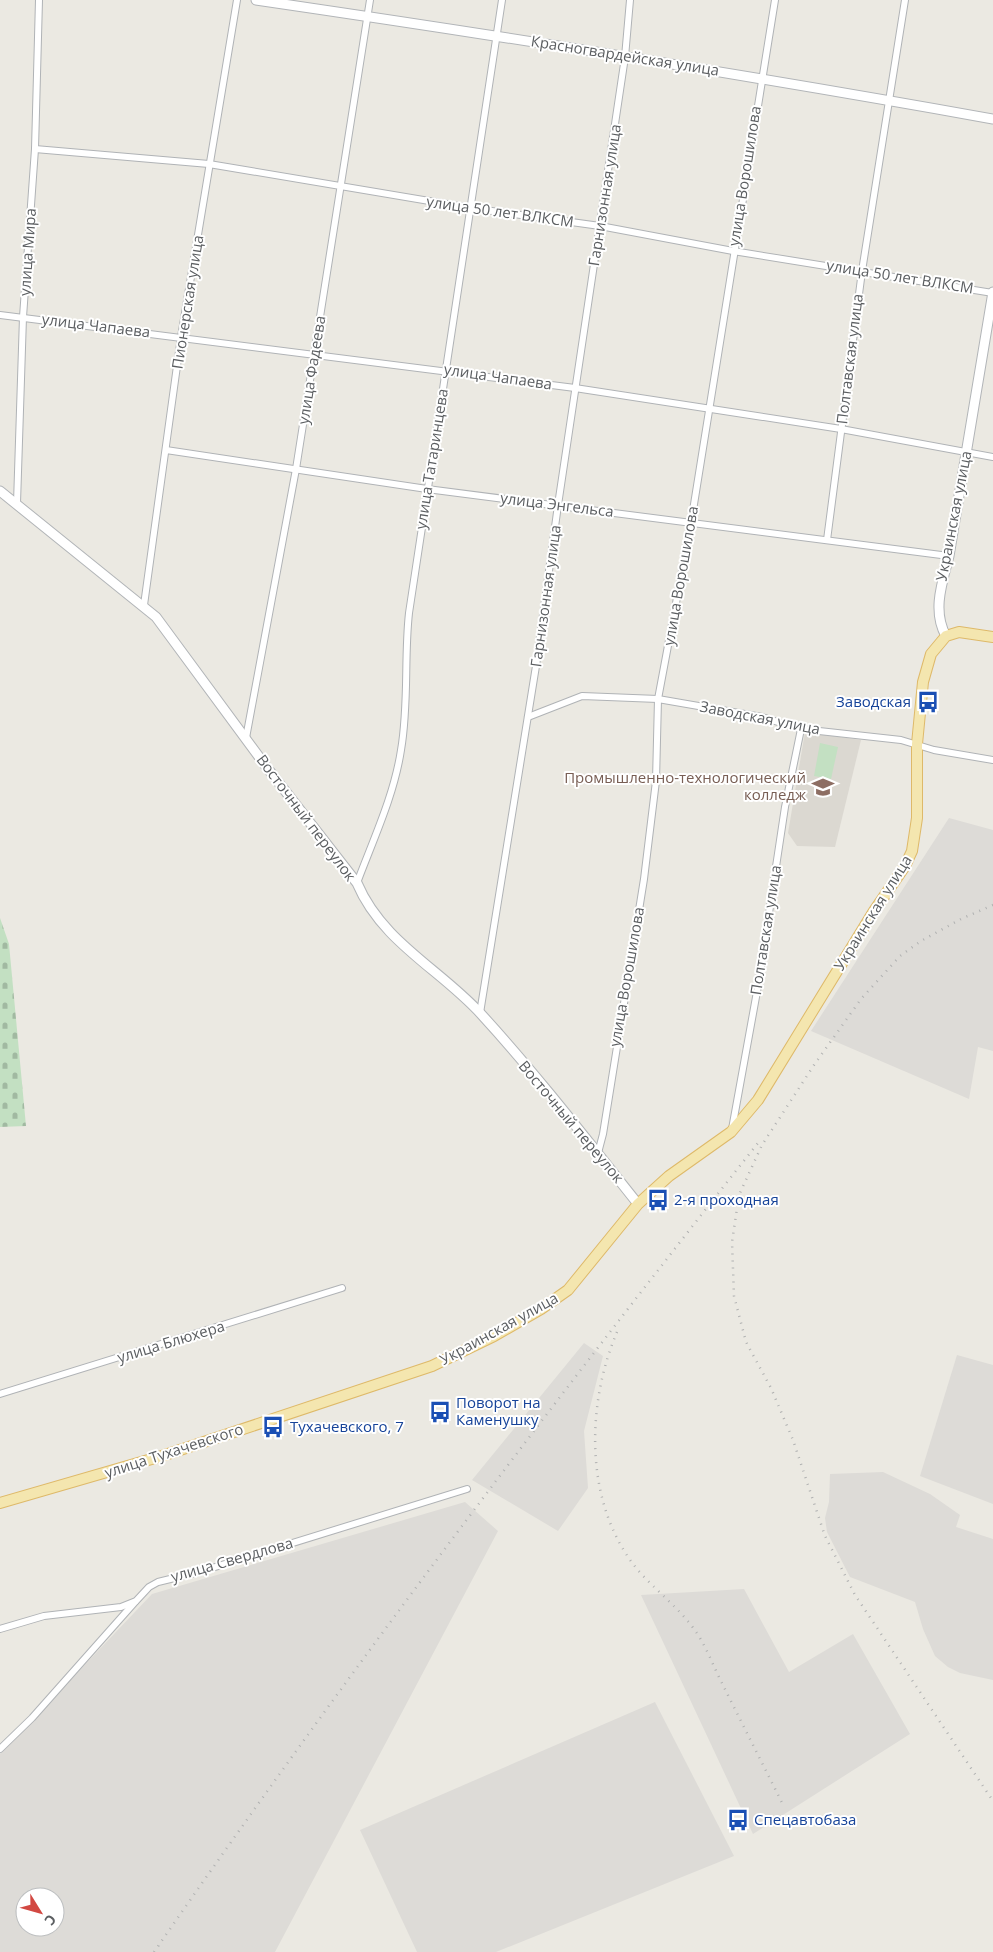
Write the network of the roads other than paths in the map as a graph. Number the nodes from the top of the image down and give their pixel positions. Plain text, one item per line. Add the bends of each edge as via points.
1 (39, 0) edge
2 (237, 0) edge
3 (256, 0) edge
4 (370, 0) edge
5 (502, 0) edge
6 (630, 0) edge
7 (775, 0) edge
8 (905, 0) edge
9 (367, 16) junction
10 (498, 35) junction
11 (626, 57) junction
12 (762, 78) junction
13 (888, 100) junction
14 (993, 119) edge
15 (35, 149) junction
16 (210, 164) junction
17 (341, 186) junction
18 (471, 208) junction
19 (600, 226) junction
20 (733, 251) junction
21 (862, 271) junction
22 (993, 292) edge
23 (0, 315) edge
24 (23, 317) junction
25 (181, 336) junction
26 (314, 354) junction
27 (446, 370) junction
28 (575, 388) junction
29 (710, 408) junction
30 (841, 429) junction
31 (166, 450) junction
32 (966, 452) junction
33 (993, 457) edge
34 (296, 468) junction
35 (427, 489) junction
36 (0, 491) edge
37 (16, 503) junction
38 (558, 505) junction
39 (691, 523) junction
40 (827, 540) junction
41 (949, 556) junction
42 (144, 605) junction
43 (946, 636) junction
44 (993, 637) edge
45 (658, 699) junction
46 (528, 717) junction
47 (801, 729) junction
48 (246, 738) junction
49 (917, 744) junction
50 (993, 760) edge
51 (357, 883) junction
52 (480, 1013) junction
53 (731, 1132) junction
54 (598, 1153) junction
55 (638, 1204) junction
56 (342, 1288) dead end
57 (432, 1366) joint
58 (0, 1394) edge
59 (467, 1489) dead end
60 (0, 1503) edge
61 (136, 1601) junction
62 (0, 1629) edge
63 (0, 1749) edge

1 - 15 street, улица Мира
2 - 16 street, Пионерская улица
3 - 9 street, Красногвардейская улица
4 - 9 street, улица Фадеева
5 - 10 street, улица Татаринцева
6 - 11 street, Гарнизонная улица
7 - 12 street, улица Ворошилова
8 - 13 street, Полтавская улица
9 - 10 street, Красногвардейская улица
9 - 17 street, улица Фадеева
10 - 11 street, Красногвардейская улица
10 - 18 street, улица Татаринцева
11 - 12 street, Красногвардейская улица
11 - 19 street, Гарнизонная улица
12 - 13 street, Красногвардейская улица
12 - 20 street, улица Ворошилова
13 - 14 street, Красногвардейская улица
13 - 21 street, Полтавская улица
15 - 16 street, улица 50 лет ВЛКСМ
15 - 24 street, улица Мира
16 - 17 street, улица 50 лет ВЛКСМ
16 - 25 street, Пионерская улица
17 - 18 street, улица 50 лет ВЛКСМ
17 - 26 street, улица Фадеева
18 - 19 street, улица 50 лет ВЛКСМ
18 - 27 street, улица Татаринцева
19 - 20 street, улица 50 лет ВЛКСМ
19 - 28 street, Гарнизонная улица
20 - 21 street, улица 50 лет ВЛКСМ
20 - 29 street, улица Ворошилова
21 - 22 street, улица 50 лет ВЛКСМ
21 - 30 street, Полтавская улица
22 - 32 street, Украинская улица
23 - 24 street, улица Чапаева
24 - 25 street, улица Чапаева
24 - 37 street, улица Мира
25 - 26 street, улица Чапаева
25 - 31 street, Пионерская улица
26 - 27 street, улица Чапаева
26 - 34 street, улица Фадеева
27 - 28 street, улица Чапаева
27 - 35 street, улица Татаринцева
28 - 29 street, улица Чапаева
28 - 38 street, Гарнизонная улица
29 - 30 street, улица Чапаева
29 - 39 street, улица Ворошилова
30 - 32 street, улица Чапаева
30 - 40 street, Полтавская улица
31 - 34 street, улица Энгельса
31 - 42 street, Пионерская улица
32 - 33 street, улица Чапаева
32 - 41 street, Украинская улица
34 - 35 street, улица Энгельса
34 - 48 street, улица Фадеева
35 - 38 street, улица Энгельса
35 - 51 street, улица Татаринцева via 408,618 402,748 391,792
36 - 37 street, Восточный переулок
37 - 42 street, Восточный переулок
38 - 39 street, улица Энгельса
38 - 46 street, Гарнизонная улица
39 - 40 street, улица Энгельса
39 - 45 street, улица Ворошилова
40 - 41 street, улица Энгельса
41 - 43 street, Украинская улица via 938,618
42 - 48 street, Восточный переулок via 162,624
43 - 44 main road via 960,632
43 - 49 main road, Украинская улица via 934,649 927,666
45 - 46 street, Заводская улица via 582,696
45 - 47 street, Заводская улица via 762,717
45 - 54 street, улица Ворошилова via 656,781 644,878
46 - 52 street, Гарнизонная улица
47 - 49 street, Заводская улица via 867,735
47 - 53 street, Полтавская улица via 780,835 758,986
48 - 51 street, Восточный переулок
49 - 50 street, Заводская улица
49 - 53 main road, Украинская улица via 917,828 908,861 758,1100
51 - 52 street, Восточный переулок via 366,902 386,929
52 - 54 street, Восточный переулок
53 - 55 main road, Украинская улица via 669,1176
54 - 55 street, Восточный переулок
55 - 57 main road, Украинская улица via 563,1294 494,1336
56 - 58 street, улица Блюхера
57 - 60 main road, улица Тухачевского via 162,1456
59 - 61 street, улица Свердлова via 198,1572 172,1577 149,1587
61 - 62 street, улица Свердлова via 106,1610 44,1616
61 - 63 street via 32,1718

